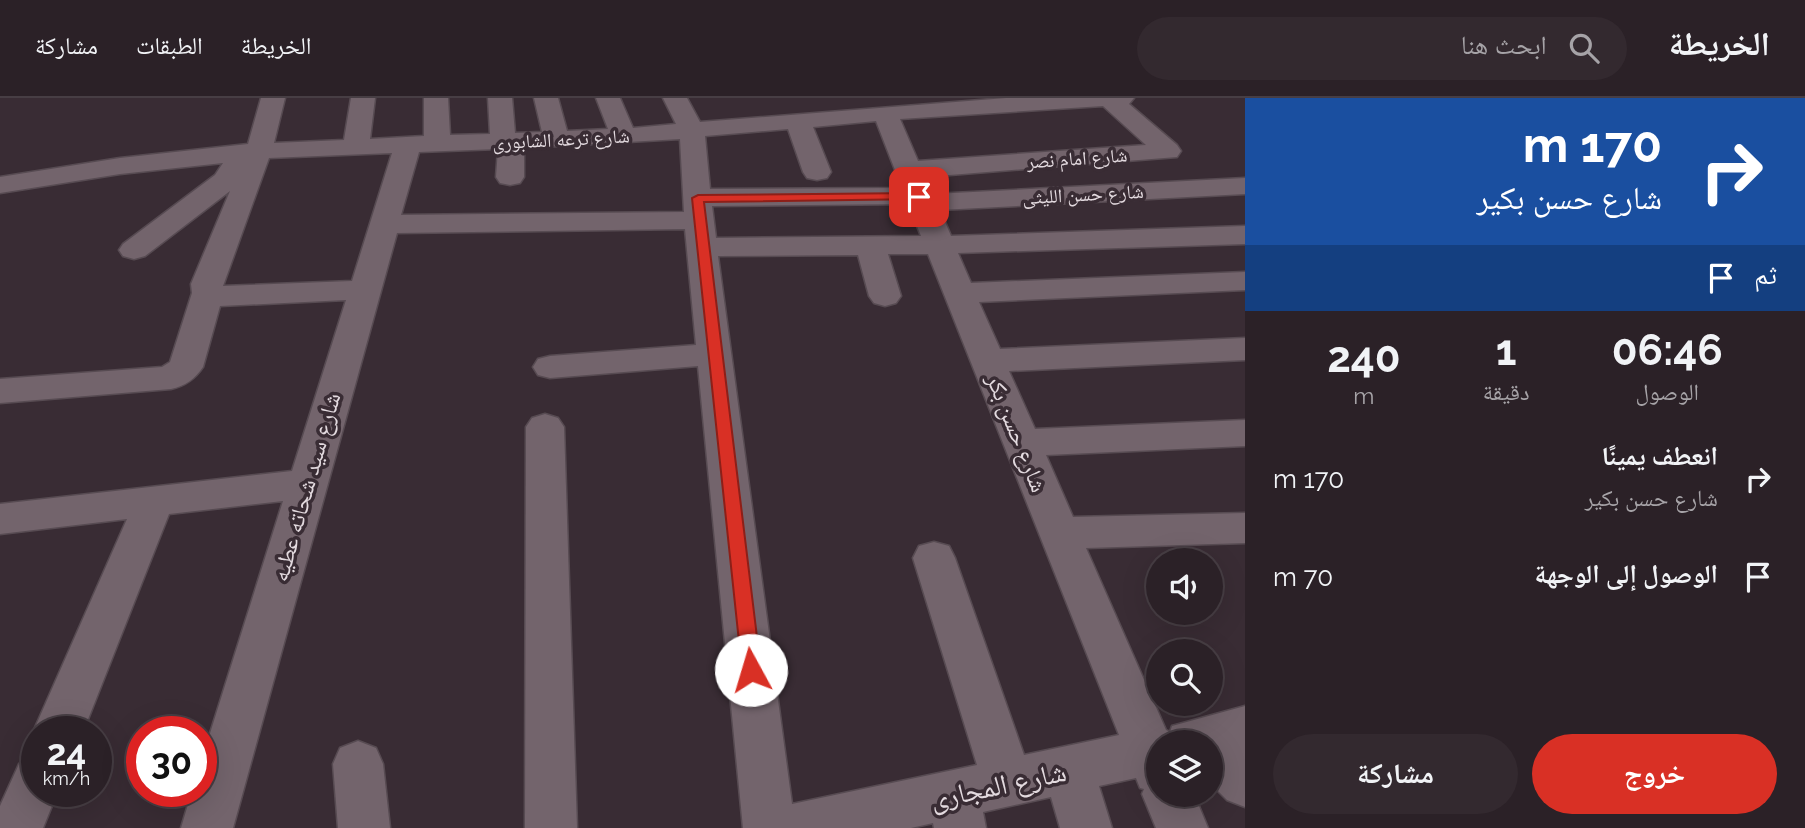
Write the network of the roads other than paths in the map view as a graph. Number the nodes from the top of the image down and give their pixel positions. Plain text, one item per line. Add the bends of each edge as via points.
1 (273, 98) edge
2 (363, 98) edge
3 (436, 98) edge
4 (499, 98) edge
5 (546, 98) edge
6 (608, 98) edge
7 (762, 98) edge
8 (1116, 99) edge
9 (876, 107) edge
10 (684, 114) edge
11 (788, 122) junction
12 (624, 136) junction
13 (556, 139) junction
14 (507, 142) junction
15 (422, 146) junction
16 (356, 148) junction
17 (250, 152) junction
18 (510, 177) dead end
19 (0, 185) edge
20 (1245, 186) edge
21 (915, 188) junction
22 (436, 206) dead end
23 (386, 216) junction
24 (700, 222) junction
25 (1245, 236) edge
26 (939, 245) junction
27 (871, 246) junction
28 (134, 250) dead end
29 (1245, 281) edge
30 (363, 290) junction
31 (208, 293) junction
32 (958, 293) junction
33 (885, 296) dead end
34 (1245, 349) edge
35 (715, 354) junction
36 (987, 361) junction
37 (550, 367) dead end
38 (0, 391) edge
39 (545, 427) dead end
40 (1245, 433) edge
41 (1021, 443) junction
42 (307, 484) junction
43 (155, 500) junction
44 (6, 526) edge
45 (1245, 527) edge
46 (1058, 533) junction
47 (934, 558) dead end
48 (65, 716) edge
49 (1245, 728) edge
50 (1166, 730) edge
51 (1223, 737) edge
52 (1146, 760) edge
53 (358, 764) dead end
54 (1069, 771) junction
55 (1223, 774) edge
56 (1008, 782) junction
57 (1245, 783) edge
58 (26, 807) edge
59 (1181, 807) edge
60 (957, 811) edge
61 (17, 828) edge
62 (206, 828) edge
63 (364, 828) edge
64 (551, 828) edge
65 (769, 828) edge
66 (796, 828) edge
67 (1086, 828) edge
68 (1182, 828) edge

1 - 17 street
2 - 16 street
3 - 15 street, شارع سيد شحاته عطيه
4 - 14 street
5 - 13 street
6 - 12 street
7 - 11 street
8 - 9 street, شارع ترعه الشابورى
8 - 21 street, شارع امام نصر via 1168,151
9 - 11 street, شارع ترعه الشابورى
9 - 21 street, شارع حسن بكر
10 - 11 street, شارع ترعه الشابورى
10 - 12 street, شارع ترعه الشابورى
10 - 24 street
11 - 21 street via 807,177
12 - 13 street, شارع ترعه الشابورى
13 - 14 street, شارع ترعه الشابورى
14 - 15 street, شارع ترعه الشابورى
14 - 18 street
15 - 16 street, شارع ترعه الشابورى
15 - 23 street, شارع سيد شحاته عطيه
16 - 17 street, شارع ترعه الشابورى
17 - 19 street, شارع ترعه الشابورى
17 - 28 street via 225,180
17 - 31 street via 207,284
20 - 21 street, شارع حسن الليثى
21 - 24 street via 758,186
21 - 26 street, شارع حسن بكر
22 - 23 street
23 - 24 street
23 - 30 street, شارع سيد شحاته عطيه
24 - 27 street
24 - 35 street
25 - 26 street
26 - 27 street
26 - 32 street, شارع حسن بكر
27 - 33 street
29 - 32 street
30 - 31 street
30 - 42 street, شارع سيد شحاته عطيه
31 - 38 street via 186,367 171,378
32 - 36 street, شارع حسن بكر
34 - 36 street
35 - 37 street
35 - 65 street
36 - 41 street, شارع حسن بكر
39 - 64 street
40 - 41 street
41 - 46 street, شارع حسن بكر
42 - 43 street
42 - 62 street, شارع سيد شحاته عطيه
43 - 44 street
43 - 48 street
45 - 46 street
46 - 50 street, شارع حسن بكر
47 - 56 street
49 - 51 street, شارع المجارى
52 - 54 street, شارع المجارى
53 - 63 street
54 - 56 street, شارع المجارى
54 - 67 street
55 - 57 street
56 - 60 street, شارع المجارى
58 - 61 street
59 - 68 street, شارع حسن بكر
60 - 66 street, شارع المجارى

